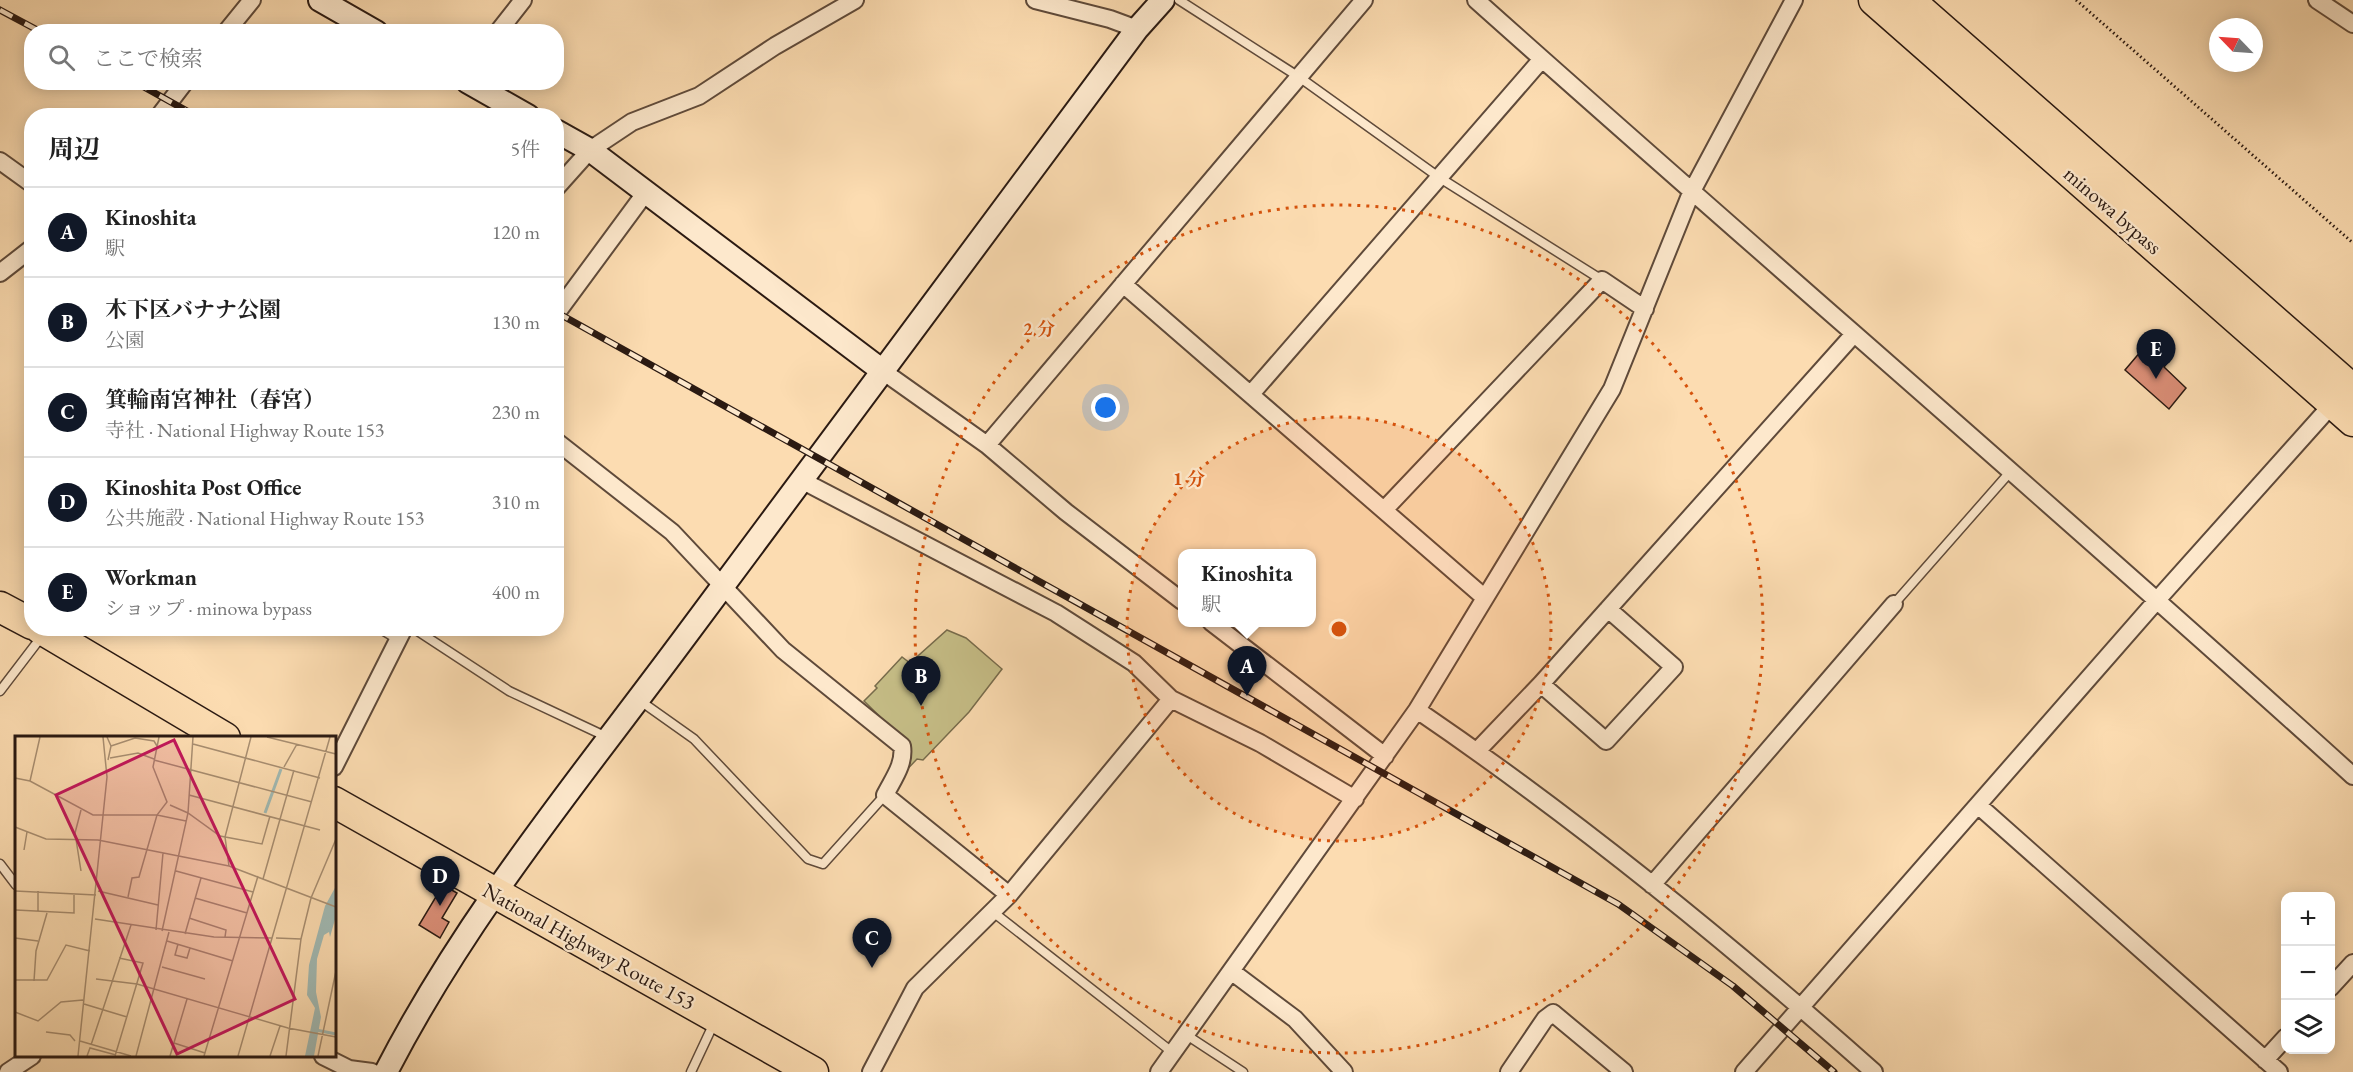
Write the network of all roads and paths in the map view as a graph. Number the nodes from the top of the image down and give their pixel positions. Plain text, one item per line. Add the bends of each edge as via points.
1 (252, 0) edge
2 (320, 0) edge
3 (523, 0) edge
4 (855, 0) edge
5 (1035, 0) edge
6 (1163, 0) edge
7 (1179, 0) edge
8 (1364, 0) edge
9 (1476, 0) edge
10 (1794, 0) edge
11 (1874, 0) edge
12 (1909, 0) edge
13 (2076, 0) edge
14 (2317, 0) edge
15 (232, 24) edge
16 (362, 24) edge
17 (504, 24) edge
18 (2353, 24) edge
19 (1137, 29) junction
20 (1542, 59) junction
21 (1299, 78) junction
22 (179, 90) edge
23 (482, 90) edge
24 (165, 108) edge
25 (514, 108) edge
26 (564, 135) edge
27 (590, 150) junction
28 (0, 161) edge
29 (1440, 177) junction
30 (24, 178) edge
31 (564, 179) edge
32 (646, 192) junction
33 (1691, 193) junction
34 (2353, 243) edge
35 (24, 254) edge
36 (0, 273) edge
37 (1602, 280) junction
38 (1123, 285) junction
39 (564, 303) edge
40 (1645, 309) junction
41 (1854, 334) junction
42 (884, 372) junction
43 (1251, 394) junction
44 (2348, 395) edge
45 (987, 445) junction
46 (564, 447) edge
47 (2011, 471) junction
48 (803, 481) junction
49 (1384, 510) junction
50 (724, 586) junction
51 (1178, 598) edge
52 (1485, 598) junction
53 (2158, 599) junction
54 (1894, 604) joint
55 (0, 607) edge
56 (1608, 609) junction
57 (24, 620) edge
58 (1217, 627) edge
59 (34, 636) edge
60 (53, 636) edge
61 (401, 636) edge
62 (425, 636) edge
63 (1541, 684) junction
64 (0, 691) edge
65 (1171, 699) junction
66 (639, 700) junction
67 (1417, 710) junction
68 (222, 736) edge
69 (610, 739) junction
70 (1477, 751) junction
71 (1385, 756) junction
72 (336, 763) edge
73 (2353, 776) edge
74 (885, 795) junction
75 (1355, 799) junction
76 (336, 803) edge
77 (1979, 806) junction
78 (2, 871) edge
79 (15, 884) edge
80 (1652, 885) junction
81 (494, 893) junction
82 (1009, 895) junction
83 (993, 912) junction
84 (2353, 963) edge
85 (1231, 971) junction
86 (2335, 983) edge
87 (1801, 1007) junction
88 (717, 1017) junction
89 (1185, 1034) junction
90 (2281, 1042) edge
91 (1172, 1052) junction
92 (30, 1057) edge
93 (325, 1057) edge
94 (2265, 1060) junction
95 (8, 1072) edge
96 (372, 1072) edge
97 (386, 1072) edge
98 (691, 1072) edge
99 (813, 1072) edge
100 (871, 1072) edge
101 (1159, 1072) edge
102 (1243, 1072) edge
103 (1344, 1072) edge
104 (1509, 1072) edge
105 (1624, 1072) edge
106 (1744, 1072) edge
107 (1874, 1072) edge
108 (2279, 1072) edge

1 - 15 street
2 - 16 street
3 - 17 street
4 - 27 street via 699,96 632,122
5 - 19 street
6 - 19 street
7 - 21 lane
8 - 21 street
9 - 20 street
10 - 33 street
11 - 44 highway, minowa bypass
12 - 44 highway, minowa bypass
13 - 34 path
14 - 18 street
19 - 42 street
20 - 29 street
20 - 33 street
21 - 29 lane
21 - 38 street
22 - 24 street
23 - 25 street
26 - 27 street
27 - 31 street
27 - 32 street
28 - 30 street
29 - 37 lane
29 - 43 street
32 - 39 street
32 - 42 street
33 - 40 street
33 - 41 street
35 - 36 street
37 - 40 street
37 - 49 street
38 - 43 street
38 - 45 street
40 - 52 street via 1612,389
41 - 47 street
41 - 56 street
42 - 45 street
42 - 48 street
43 - 49 street
44 - 53 street
45 - 51 street
46 - 50 street via 672,532
47 - 53 street
47 - 54 lane
48 - 50 street
48 - 65 street via 1056,613 1134,663
49 - 52 street
50 - 66 street
50 - 74 street via 783,650 902,746 901,765
52 - 67 street
53 - 73 street
53 - 77 street
54 - 80 street
55 - 57 highway
56 - 63 street
56 - 63 street via 1674,667 1606,741
58 - 71 street
59 - 64 lane
60 - 68 highway
61 - 72 street
62 - 69 lane via 508,691
63 - 70 street
65 - 75 street via 1260,743
65 - 82 street
66 - 69 street
66 - 74 lane via 694,739 808,859 823,864
67 - 70 street
67 - 71 street
69 - 81 street
70 - 80 street
71 - 75 street
74 - 82 street
75 - 85 street
76 - 81 highway, National Highway Route 153
77 - 87 street
77 - 94 street
78 - 79 lane
80 - 87 street
81 - 88 highway, National Highway Route 153
81 - 97 street via 414,1018
82 - 83 street
83 - 91 lane
83 - 100 street via 915,988
84 - 86 street
85 - 89 street
85 - 103 street via 1295,1019
87 - 106 street
87 - 107 street
88 - 98 lane
88 - 99 highway, National Highway Route 153
89 - 91 street
89 - 102 lane
90 - 94 street
91 - 101 street
92 - 95 street
93 - 96 street via 349,1069
94 - 108 street
104 - 105 street via 1553,1013

